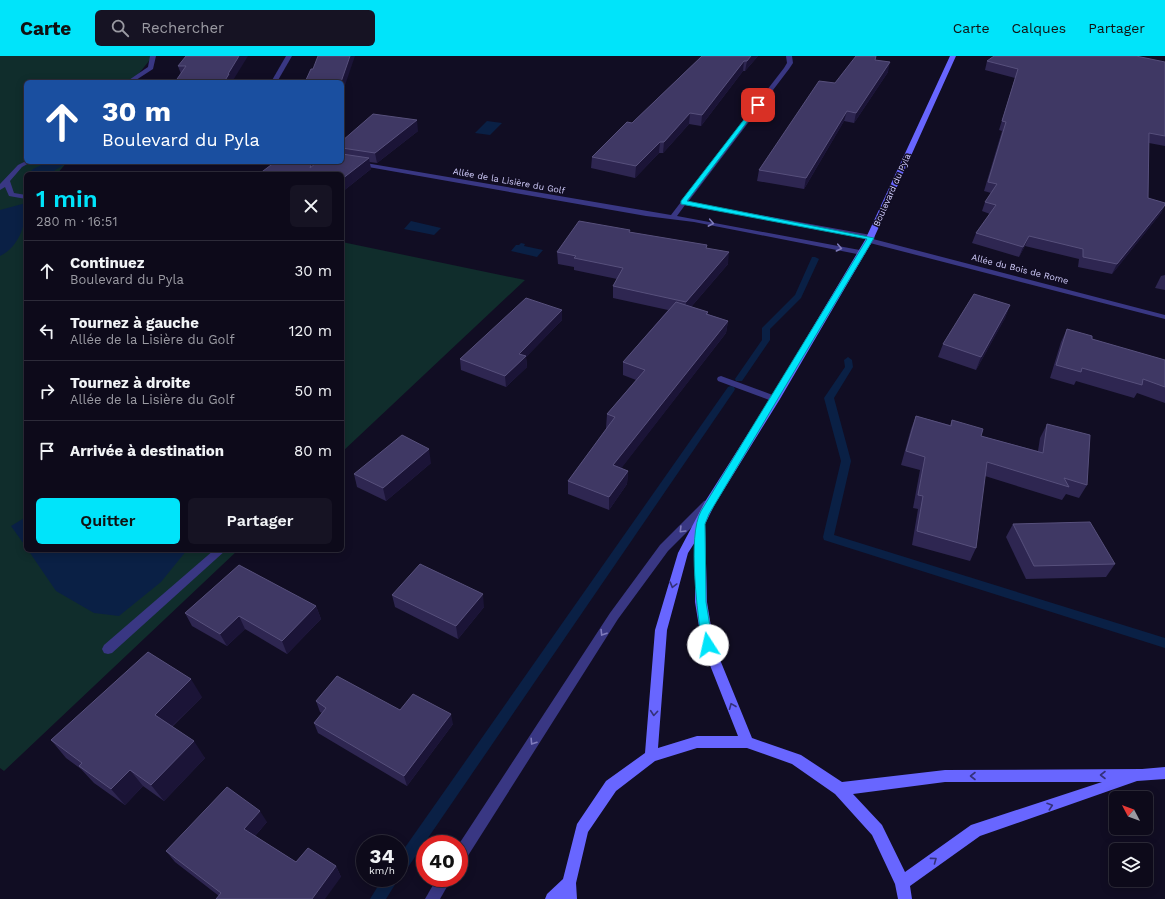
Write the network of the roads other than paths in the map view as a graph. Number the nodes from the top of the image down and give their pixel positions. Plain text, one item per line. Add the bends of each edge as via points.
1 (153, 56) edge
2 (289, 56) edge
3 (789, 56) edge
4 (953, 56) edge
5 (132, 80) edge
6 (275, 80) edge
7 (344, 161) edge
8 (24, 164) edge
9 (6, 180) junction
10 (0, 188) edge
11 (24, 198) edge
12 (683, 203) junction
13 (673, 217) junction
14 (870, 239) junction
15 (862, 253) junction
16 (1165, 317) edge
17 (722, 379) dead end
18 (775, 399) junction
19 (710, 503) junction
20 (700, 524) junction
21 (218, 552) edge
22 (108, 648) dead end
23 (747, 742) junction
24 (651, 756) junction
25 (1165, 773) edge
26 (1142, 775) junction
27 (840, 789) junction
28 (468, 843) edge
29 (569, 883) junction
30 (902, 883) junction
31 (439, 887) edge
32 (432, 899) edge
33 (552, 899) edge
34 (570, 899) edge
35 (905, 899) edge

1 - 5 street via 151,68
2 - 6 street
3 - 12 street via 790,63 786,69
4 - 14 street, Boulevard du Pyla
7 - 13 street, Allée de la Lisière du Golf
8 - 9 street
9 - 10 street
9 - 11 street via 12,195
12 - 13 street
12 - 14 street
13 -> 15 street, Allée de la Lisière du Golf
14 - 15 street, Boulevard du Pyla
14 - 16 street, Allée du Bois de Rome
15 - 18 street, Boulevard du Pyla
17 - 18 street
18 - 19 street, Boulevard du Pyla
19 - 20 street, Boulevard du Pyla
19 -> 28 street via 664,548 614,616
23 -> 20 street via 708,645 701,602
20 -> 24 street, Boulevard du Pyla via 680,562 661,630
21 - 22 street
23 - 24 street via 697,742
23 - 27 street via 796,759
24 - 29 street via 611,786 582,829
25 - 26 street
26 -> 27 street via 945,776
30 -> 26 street via 976,830
27 - 30 street via 877,830
29 - 33 street
29 - 34 street
30 - 35 street
31 - 32 street

